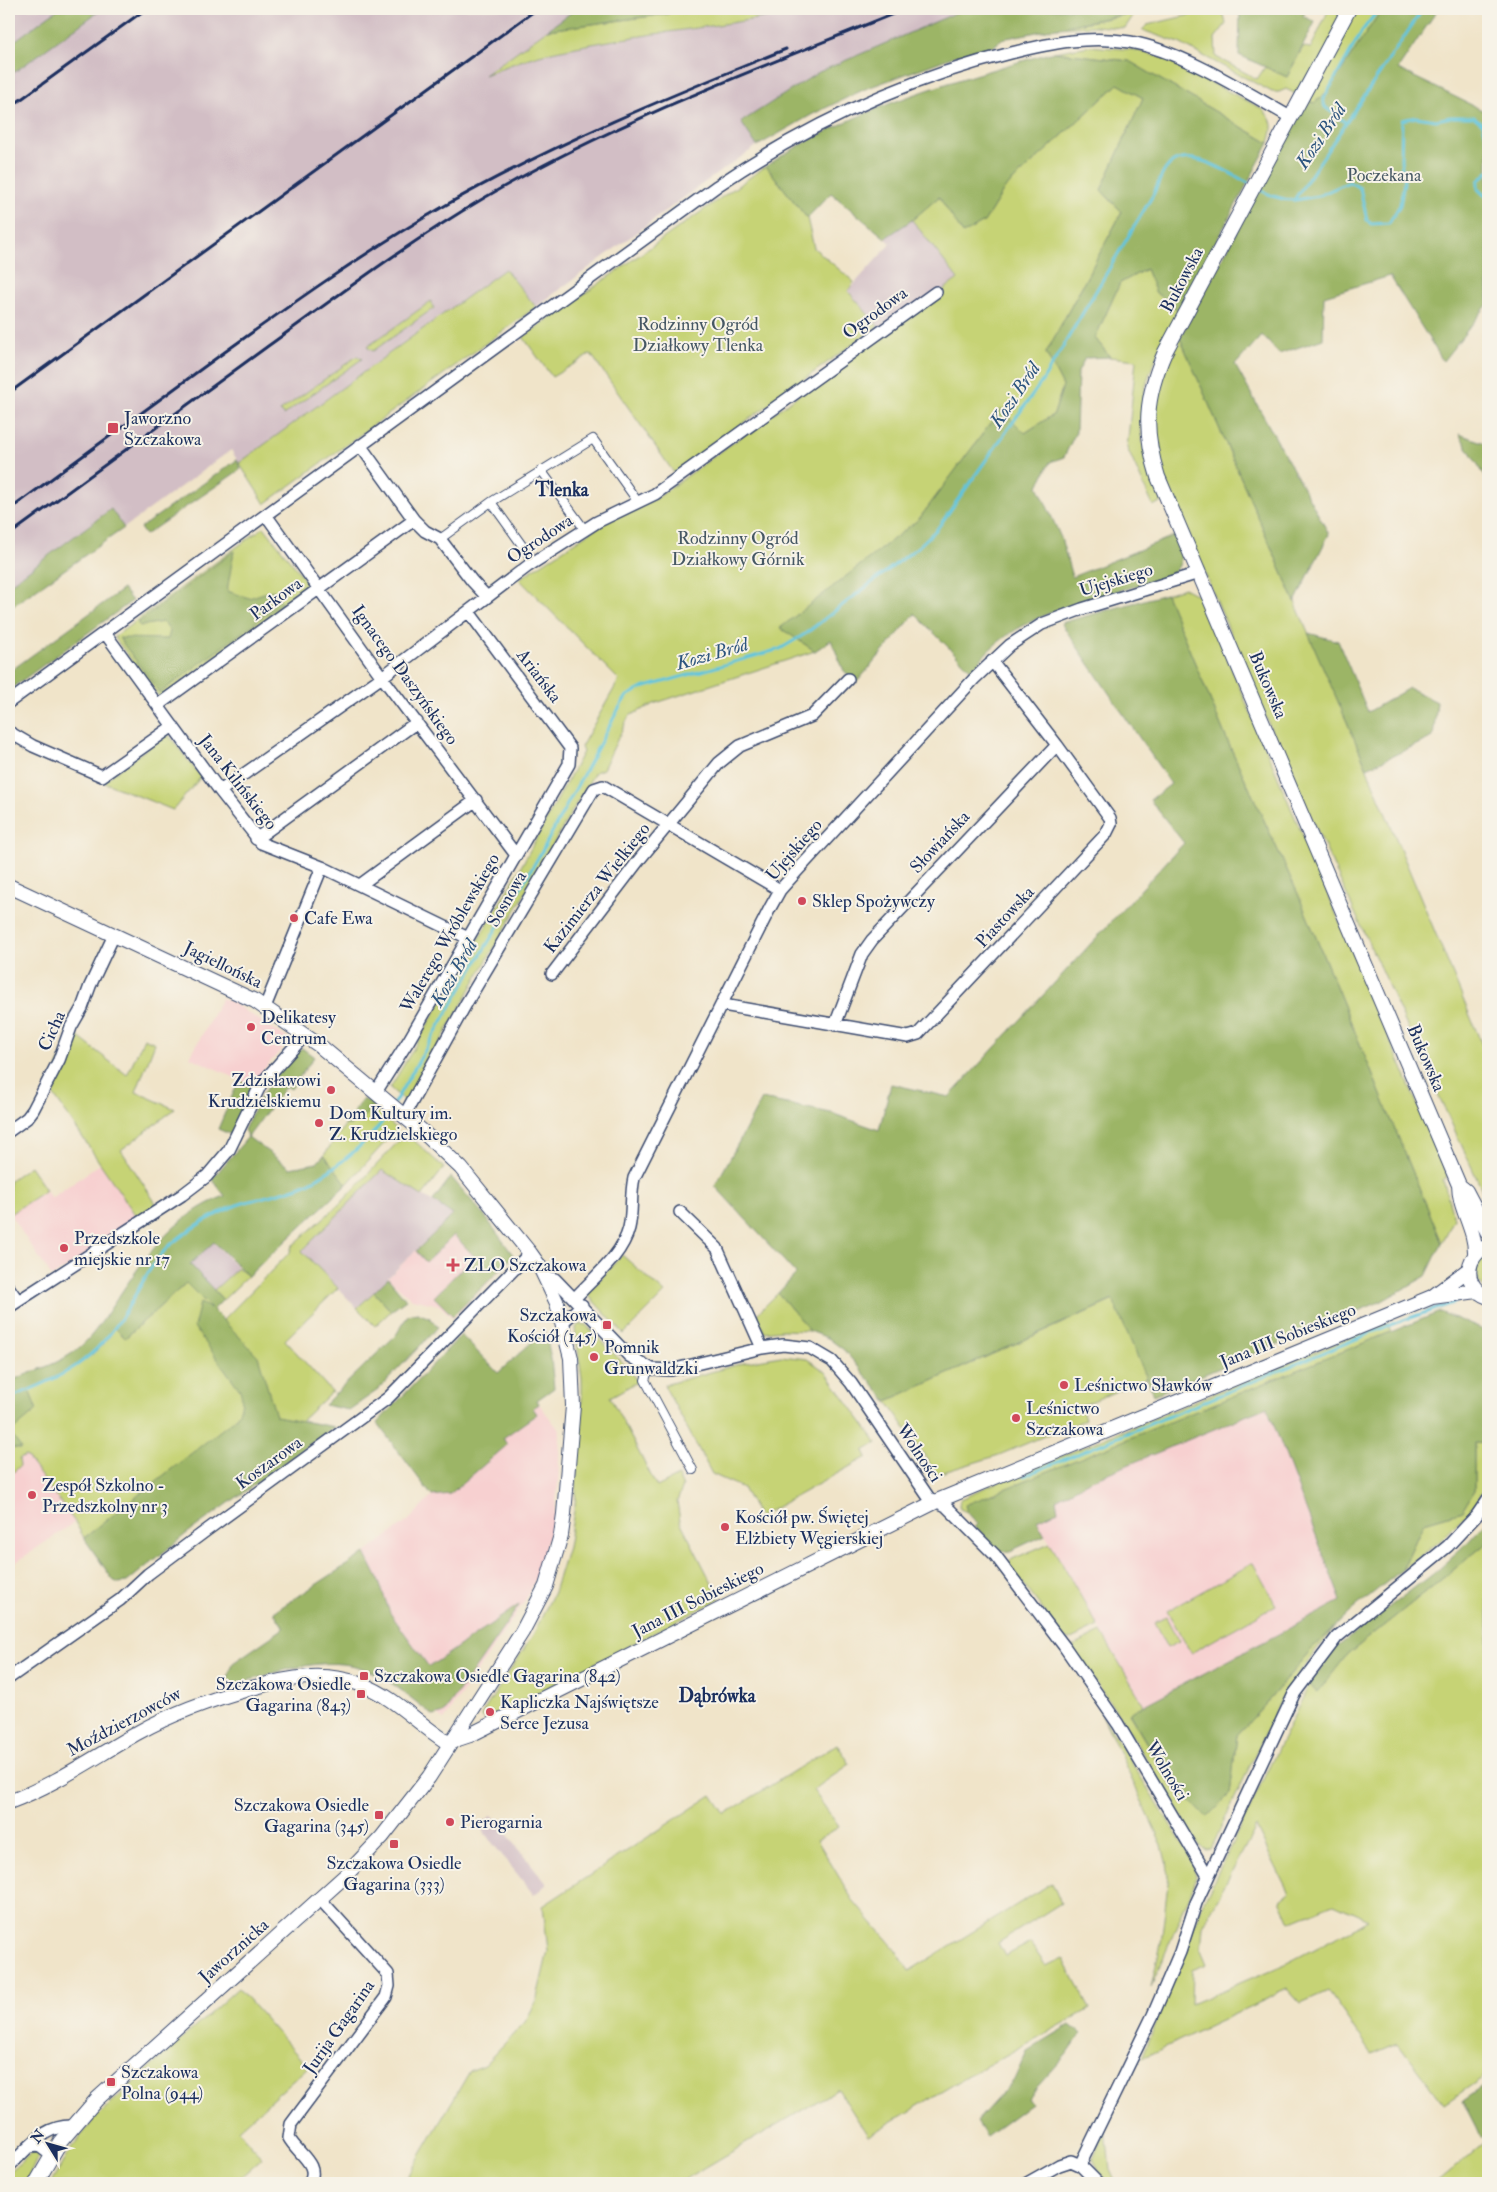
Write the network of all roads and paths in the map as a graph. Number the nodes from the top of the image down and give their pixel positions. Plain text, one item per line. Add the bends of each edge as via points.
1 (1349, 9) edge
2 (1290, 117) junction
3 (936, 292) dead end
4 (360, 445) junction
5 (541, 470) junction
6 (491, 502) junction
7 (638, 502) junction
8 (266, 515) junction
9 (414, 520) junction
10 (585, 530) junction
11 (440, 539) junction
12 (534, 562) junction
13 (1199, 572) junction
14 (320, 589) junction
15 (478, 604) junction
16 (105, 633) junction
17 (992, 661) junction
18 (382, 677) junction
19 (848, 679) dead end
20 (9, 702) edge
21 (158, 706) junction
22 (417, 722) junction
23 (173, 726) junction
24 (9, 732) edge
25 (1057, 745) junction
26 (569, 764) joint
27 (603, 786) joint
28 (220, 791) junction
29 (476, 800) junction
30 (669, 824) junction
31 (256, 839) junction
32 (516, 855) junction
33 (322, 867) junction
34 (360, 885) junction
35 (9, 886) edge
36 (780, 890) junction
37 (114, 935) junction
38 (468, 938) junction
39 (552, 974) dead end
40 (723, 1004) junction
41 (265, 1007) junction
42 (835, 1025) junction
43 (305, 1035) junction
44 (377, 1094) junction
45 (402, 1115) junction
46 (9, 1131) edge
47 (1459, 1185) junction
48 (680, 1212) dead end
49 (1488, 1233) edge
50 (1488, 1246) edge
51 (530, 1253) junction
52 (1475, 1254) junction
53 (1468, 1270) junction
54 (544, 1276) junction
55 (9, 1288) edge
56 (1483, 1294) edge
57 (1432, 1297) junction
58 (578, 1301) junction
59 (14, 1304) edge
60 (563, 1322) junction
61 (762, 1348) junction
62 (643, 1366) junction
63 (693, 1470) dead end
64 (1488, 1498) edge
65 (937, 1502) junction
66 (9, 1678) edge
67 (452, 1741) junction
68 (9, 1802) edge
69 (1208, 1876) junction
70 (320, 1899) junction
71 (73, 2126) junction
72 (29, 2147) junction
73 (51, 2155) junction
74 (1080, 2165) junction
75 (9, 2166) edge
76 (36, 2183) edge
77 (309, 2183) edge
78 (1027, 2183) edge
79 (1098, 2183) edge

1 - 2 street
2 - 4 street via 1176,56 1150,46 1113,40 1081,39 1050,44 920,80 868,100 748,165
2 - 13 street, Bukowska via 1168,346 1149,397 1147,423 1153,462
3 - 7 street, Ogrodowa via 655,494
4 - 8 street
4 - 9 street
5 - 6 street
5 - 7 street via 593,439
5 - 10 street
6 - 11 street
6 - 12 street
7 - 10 street, Ogrodowa
8 - 14 street, Ignacego Daszyńskiego
8 - 16 street
9 - 11 street
9 - 14 street, Parkowa
10 - 12 street, Ogrodowa
11 - 15 street, Ariańska via 472,582
12 - 15 street, Ogrodowa
13 - 17 street, Ujejskiego via 1082,608 1042,624
13 - 47 street, Bukowska
14 - 18 street, Ignacego Daszyńskiego
14 - 21 street, Parkowa
15 - 18 street, Ogrodowa
15 - 26 street, Ariańska via 570,748
16 - 20 street
16 - 21 street, Jana Kilińskiego
17 - 25 street, Piastowska
17 - 36 street, Ujejskiego
18 - 22 street, Ignacego Daszyńskiego
18 - 28 street, Ogrodowa
19 - 30 street, Kazimierza Wielkiego via 812,716 730,752
21 - 23 street, Jana Kilińskiego
22 - 29 street, Ignacego Daszyńskiego
22 - 31 street
23 - 24 street via 102,776
23 - 28 street, Jana Kilińskiego
25 - 42 street, Słowiańska via 872,940 862,954
25 - 42 street, Piastowska via 1110,818 1106,834 918,1034 908,1037
26 - 32 street, Walerego Wróblewskiego
27 - 30 street, Kazimierza Wielkiego
27 - 45 street, Sosnowa via 594,789 549,861
28 - 31 street, Jana Kilińskiego
29 - 32 street, Ignacego Daszyńskiego
29 - 34 street
30 - 36 street, Kazimierza Wielkiego
30 - 39 street, Kazimierza Wielkiego
31 - 33 street, Jana Kilińskiego
32 - 38 street, Walerego Wróblewskiego
33 - 34 street, Jana Kilińskiego
33 - 41 street
34 - 38 street, Jana Kilińskiego
35 - 37 street, Jagiellońska
36 - 40 street, Ujejskiego
37 - 41 street, Jagiellońska
37 - 46 street, Cicha via 68,1032 59,1060 33,1110
38 - 44 street, Walerego Wróblewskiego
40 - 42 street, Piastowska
40 - 58 street, Ujejskiego via 634,1178 630,1193 630,1219 622,1246
41 - 43 street, Jagiellońska
43 - 44 street, Jagiellońska
43 - 59 street via 261,1084 228,1150 207,1176
44 - 45 street, Jagiellońska
45 - 51 street, Jagiellońska via 461,1168
47 - 49 street via 1466,1191
47 - 52 street
48 - 61 street via 717,1248
50 - 52 street
51 - 54 street, Jagiellońska
51 - 66 street, Koszarowa via 388,1398 148,1574 120,1600
52 - 53 street
53 - 56 street via 1472,1285
53 - 57 street
54 - 58 street via 555,1279
54 - 60 street, Jagiellońska
55 - 59 street
56 - 57 street
57 - 65 street, Jana III Sobieskiego
58 - 60 street, Ujejskiego
58 - 62 street via 629,1356
60 - 67 street, Jagiellońska via 571,1358 572,1406 564,1514 555,1559 535,1609
61 - 62 street, Wolności via 671,1370
61 - 65 street, Wolności via 783,1345 810,1348 832,1361 851,1383 929,1498
62 - 63 street via 646,1380
64 - 69 street via 1461,1533 1337,1637 1316,1662 1294,1694
65 - 67 street, Jana III Sobieskiego via 507,1718
65 - 69 street, Wolności via 946,1506 995,1555 1060,1640 1118,1724
67 - 68 street, Moździerzowców via 444,1740 380,1692 345,1679 305,1676 230,1694 174,1714
67 - 70 street, Jaworznicka via 425,1783 382,1837
69 - 74 street via 1153,2015
70 - 71 street, Jaworznicka via 98,2099
70 - 77 street, Jurija Gagarina via 388,1974 390,1986 386,1997 292,2124 289,2138 314,2170
71 - 72 street via 49,2130
71 - 73 street, Jaworznicka
72 - 73 street via 39,2146
72 - 75 street
73 - 76 street, Jaworznicka
74 - 78 street via 1071,2161 1059,2165
74 - 79 street

